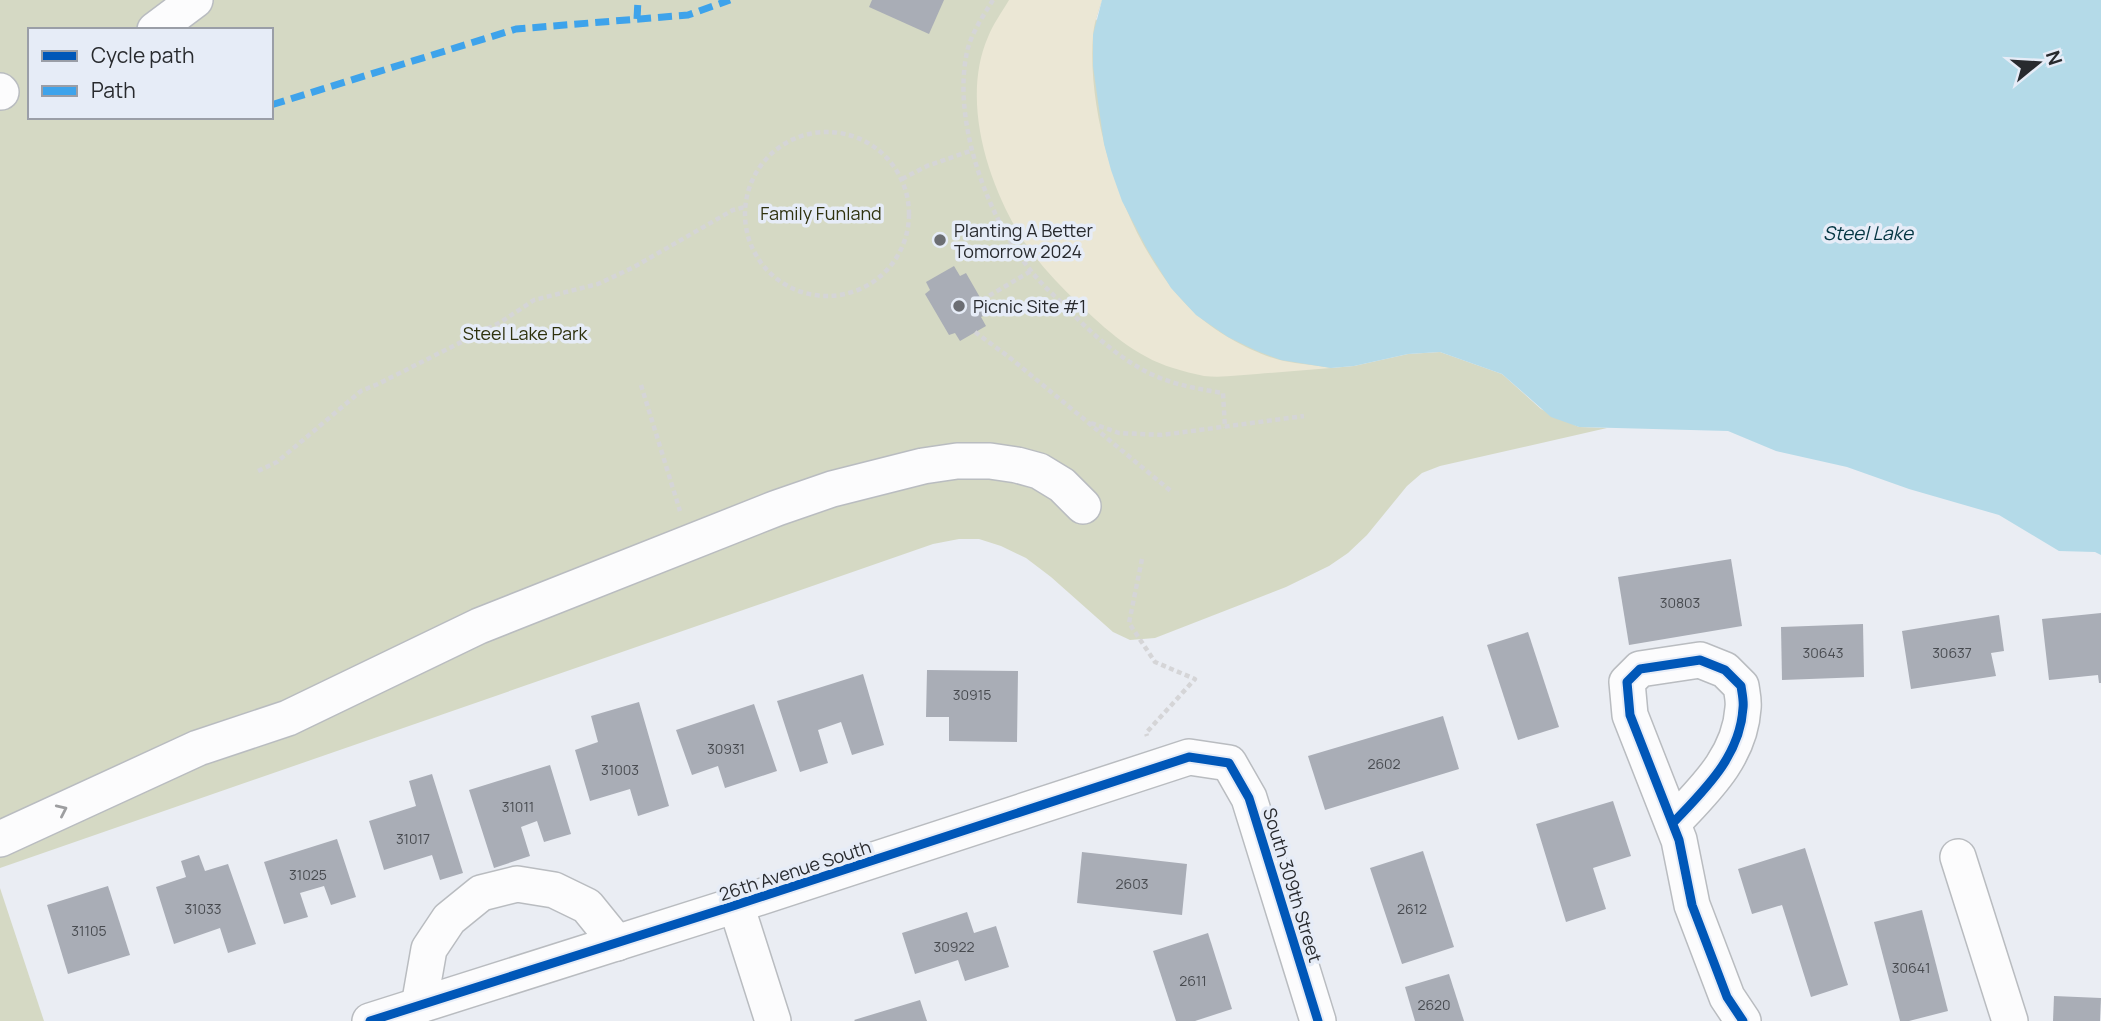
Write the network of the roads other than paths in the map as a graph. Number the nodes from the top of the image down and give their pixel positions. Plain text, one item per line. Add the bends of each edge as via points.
1 (195, 0) edge
2 (158, 28) edge
3 (1083, 506) dead end
4 (1229, 763) joint
5 (1673, 823) dead end
6 (0, 839) edge
7 (1958, 857) dead end
8 (736, 905) junction
9 (617, 943) junction
10 (419, 1006) junction
11 (370, 1021) edge
12 (773, 1021) edge
13 (1318, 1021) edge
14 (1743, 1021) edge
15 (2010, 1021) edge

1 - 2 street
6 -> 3 street via 198,748 288,718 479,626 842,486 923,466 990,461 1039,471
4 - 8 street, 26th Avenue South via 1189,757
4 - 13 street, South 309th Street via 1249,797
5 - 14 street via 1692,905 1727,997
7 - 15 street
8 - 9 street, 26th Avenue South
8 - 12 street
9 - 10 street, 26th Avenue South
9 - 10 street via 587,906 554,890 517,884 481,893 449,919 429,949
10 - 11 street, 26th Avenue South

